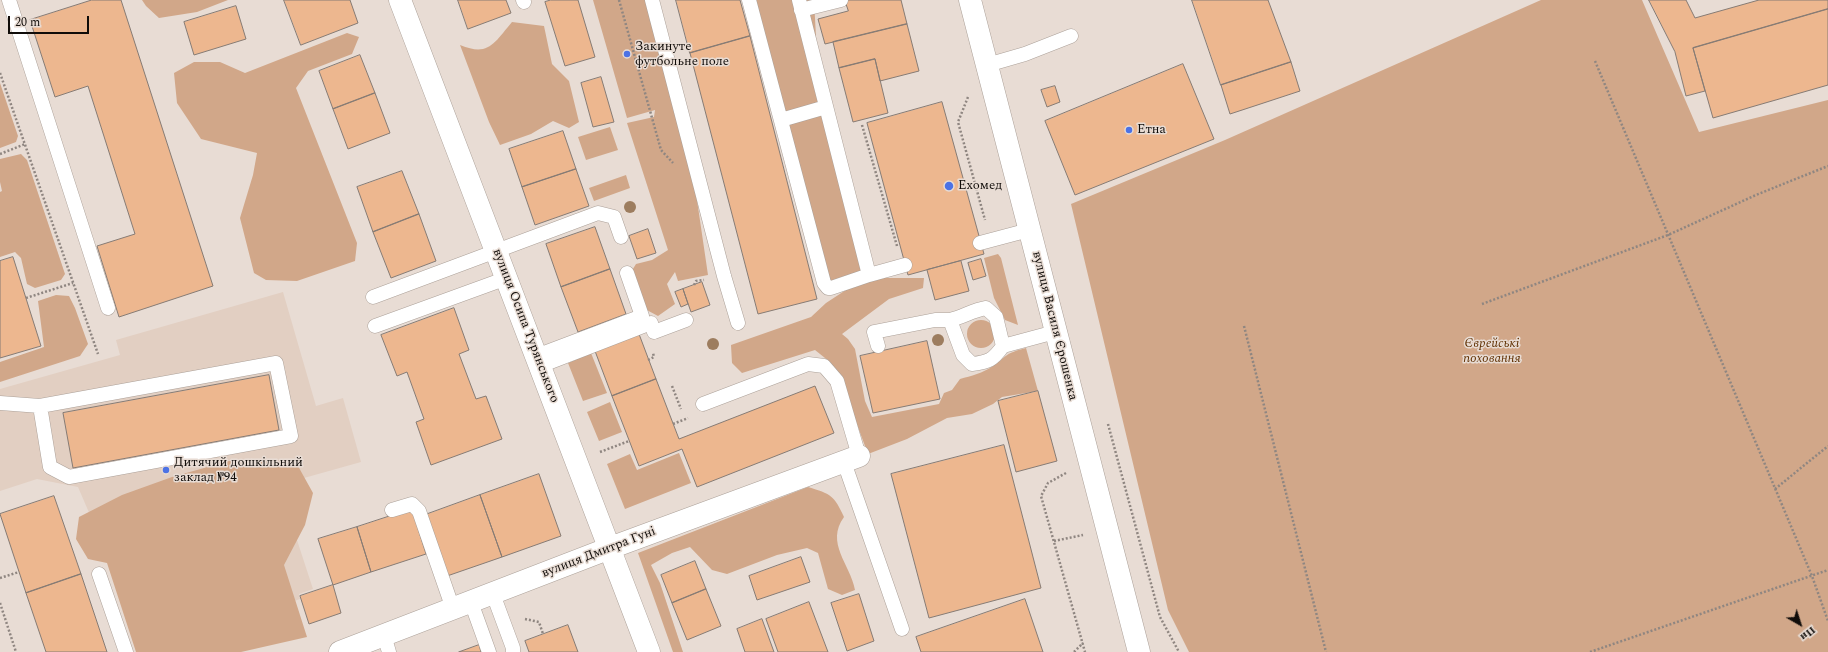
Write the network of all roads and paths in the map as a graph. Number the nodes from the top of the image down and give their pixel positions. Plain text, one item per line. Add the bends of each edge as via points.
1 (9, 0) edge
2 (400, 0) edge
3 (619, 0) edge
4 (652, 0) edge
5 (748, 0) edge
6 (841, 0) edge
7 (970, 0) edge
8 (800, 5) edge
9 (1071, 36) dead end
10 (1595, 61) dead end
11 (987, 65) junction
12 (0, 73) edge
13 (826, 107) junction
14 (781, 120) junction
15 (862, 125) dead end
16 (25, 144) junction
17 (0, 154) edge
18 (1828, 166) edge
19 (696, 168) junction
20 (884, 184) dead end
21 (879, 185) junction
22 (1029, 230) junction
23 (1668, 235) junction
24 (621, 237) dead end
25 (980, 243) dead end
26 (496, 250) junction
27 (904, 266) joint
28 (627, 273) dead end
29 (869, 275) junction
30 (507, 278) junction
31 (73, 283) junction
32 (373, 297) dead end
33 (26, 298) dead end
34 (1482, 304) dead end
35 (108, 308) dead end
36 (686, 320) dead end
37 (950, 320) junction
38 (738, 323) dead end
39 (375, 326) dead end
40 (1244, 326) dead end
41 (1055, 332) junction
42 (878, 346) dead end
43 (1003, 346) junction
44 (98, 354) dead end
45 (538, 361) junction
46 (672, 386) dead end
47 (0, 403) edge
48 (703, 404) dead end
49 (40, 406) junction
50 (682, 411) dead end
51 (687, 414) dead end
52 (673, 424) dead end
53 (629, 441) dead end
54 (1828, 446) edge
55 (597, 453) dead end
56 (852, 459) junction
57 (1069, 471) dead end
58 (1775, 489) junction
59 (392, 510) dead end
60 (1086, 535) dead end
61 (1054, 542) junction
62 (610, 548) junction
63 (1828, 570) edge
64 (19, 572) dead end
65 (99, 574) dead end
66 (1812, 576) junction
67 (0, 578) edge
68 (493, 594) junction
69 (0, 603) edge
70 (462, 605) junction
71 (520, 616) dead end
72 (1828, 621) edge
73 (902, 629) dead end
74 (543, 634) dead end
75 (1083, 643) junction
76 (378, 645) edge
77 (16, 652) edge
78 (126, 652) edge
79 (340, 652) edge
80 (489, 652) edge
81 (513, 652) edge
82 (649, 652) edge
83 (1074, 652) edge
84 (1085, 652) edge
85 (1139, 652) edge
86 (1326, 652) edge
87 (1590, 652) edge

1 - 35 lane
2 - 26 street, вулиця Осипа Турянського
3 - 19 path via 661,150 671,162
4 - 19 lane
5 - 14 lane
6 - 8 lane
7 - 11 street, вулиця Василя Єрошенка
8 - 13 lane
9 - 11 lane via 1025,54
10 - 23 path
11 - 22 street, вулиця Василя Єрошенка
12 - 16 path
13 - 14 lane
13 - 29 lane
14 - 29 lane via 824,283 831,288
15 - 21 path
16 - 17 path
16 - 31 path
18 - 23 path
19 - 38 lane
20 - 21 path
21 - 27 path
22 - 25 lane
22 - 41 street, вулиця Василя Єрошенка
23 - 34 path
23 - 58 path
24 - 26 lane via 614,217 598,213
26 - 30 street, вулиця Осипа Турянського
26 - 32 lane
27 - 29 lane
28 - 45 lane via 642,316
30 - 39 lane
30 - 45 street, вулиця Осипа Турянського
31 - 33 path
31 - 44 path
36 - 45 lane via 654,332 651,323
37 - 42 lane via 935,320 874,332
37 - 43 lane via 986,308 996,317
37 - 43 lane via 963,355 972,364 984,363 995,358
40 - 86 path
41 - 43 lane
41 - 85 street, вулиця Василя Єрошенка
45 - 62 street, вулиця Осипа Турянського
46 - 50 path
47 - 49 lane
48 - 56 lane via 808,364 824,366 837,381
49 - 49 lane via 276,363 291,436 69,477 50,467
51 - 52 path via 691,416
53 - 55 path
54 - 58 path
56 - 62 street, вулиця Дмитра Гуні
56 - 73 lane
57 - 61 path via 1048,483 1041,496
58 - 66 path
59 - 70 lane via 412,504 419,511
60 - 61 path
61 - 75 path
62 - 68 street, вулиця Дмитра Гуні
62 - 82 street, вулиця Осипа Турянського
63 - 66 path
64 - 67 path
65 - 78 lane
66 - 72 path
66 - 87 path
68 - 70 street, вулиця Дмитра Гуні
68 - 81 lane
69 - 77 path
70 - 76 street, вулиця Дмитра Гуні
70 - 80 lane
71 - 74 path via 539,622
75 - 83 path
75 - 84 path
76 - 79 street, вулиця Дмитра Гуні

